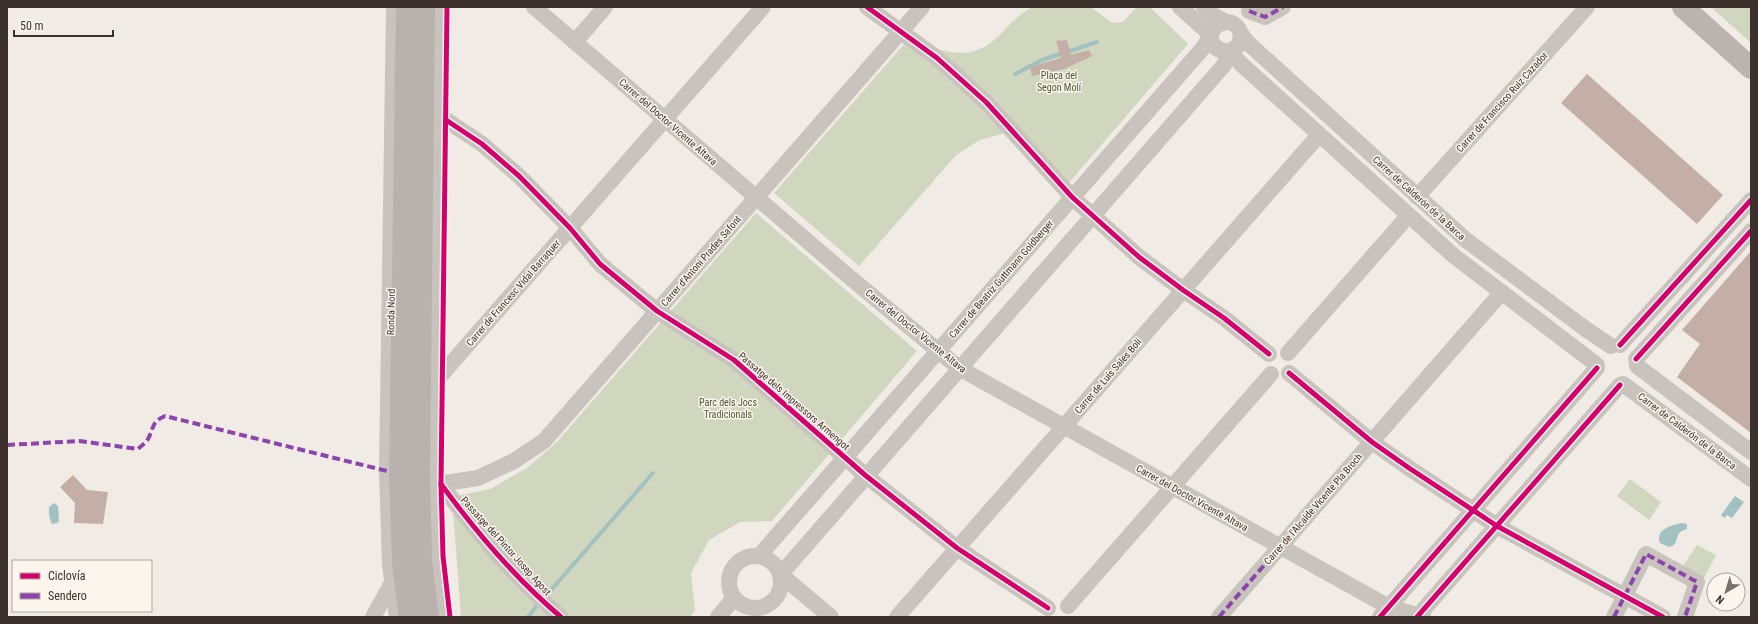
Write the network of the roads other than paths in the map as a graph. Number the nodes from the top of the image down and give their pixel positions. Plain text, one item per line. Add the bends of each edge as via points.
1 (394, 7) edge
2 (407, 7) edge
3 (424, 7) edge
4 (438, 7) edge
5 (534, 7) edge
6 (605, 7) edge
7 (763, 7) edge
8 (867, 7) edge
9 (922, 7) edge
10 (1180, 7) edge
11 (1204, 7) edge
12 (1283, 7) edge
13 (1587, 7) edge
14 (1683, 7) edge
15 (1250, 9) edge
16 (1226, 21) junction
17 (900, 33) junction
18 (1241, 33) junction
19 (1210, 36) junction
20 (575, 42) junction
21 (1230, 52) junction
22 (1751, 68) edge
23 (665, 119) junction
24 (446, 120) dead end
25 (1319, 135) junction
26 (756, 197) junction
27 (1072, 197) junction
28 (1417, 197) junction
29 (1751, 200) edge
30 (1092, 216) junction
31 (1408, 216) junction
32 (570, 228) junction
33 (1751, 231) edge
34 (1183, 290) junction
35 (1502, 292) junction
36 (657, 311) junction
37 (1615, 345) junction
38 (938, 351) junction
39 (1288, 353) junction
40 (1269, 354) junction
41 (1637, 362) junction
42 (1597, 366) junction
43 (959, 368) junction
44 (1289, 373) junction
45 (1271, 374) junction
46 (434, 376) junction
47 (1622, 384) junction
48 (1064, 426) junction
49 (1372, 442) junction
50 (1751, 452) edge
51 (844, 458) junction
52 (865, 475) junction
53 (1751, 479) edge
54 (437, 485) junction
55 (1172, 487) junction
56 (1473, 511) junction
57 (1497, 526) junction
58 (1280, 547) junction
59 (957, 548) junction
60 (758, 556) junction
61 (781, 574) junction
62 (393, 581) junction
63 (1625, 596) junction
64 (734, 598) junction
65 (754, 612) edge
66 (1070, 612) edge
67 (1047, 613) edge
68 (1389, 614) edge
69 (1420, 616) edge
70 (374, 617) edge
71 (398, 617) edge
72 (410, 617) edge
73 (428, 617) edge
74 (441, 617) edge
75 (561, 617) edge
76 (718, 617) edge
77 (831, 617) edge
78 (897, 617) edge
79 (1219, 617) edge
80 (1614, 617) edge
81 (1663, 617) edge
82 (1685, 617) edge

1 - 62 street, Ronda Nord via 387,471 390,565
2 - 72 main road, Ronda Nord via 400,472 403,564
3 - 73 main road via 419,473 420,562
4 - 46 street
5 - 20 street, Carrer del Doctor Vicente Altava
6 - 20 street
7 - 23 street, Carrer de Francesc Vidal Barraquer
8 - 17 street
9 - 17 street, Carrer d'Antoni Prades Safont
10 - 19 street
11 - 16 street
12 - 15 street via 1265,17
13 - 28 street, Carrer de Francisco Ruiz Cazador
14 - 22 street
15 - 16 street
15 - 18 street
16 - 18 street via 1236,25
16 - 19 street via 1215,26
17 - 26 street, Carrer d'Antoni Prades Safont
17 - 27 street via 937,58 986,102
18 - 21 street via 1239,45
18 - 28 street, Carrer de Calderón de la Barca via 1248,43
19 - 21 street via 1216,48
19 - 27 street, Carrer de Beatriz Guttmann Goldberger
20 - 23 street, Carrer del Doctor Vicente Altava
21 - 25 street, Carrer de Calderón de la Barca
21 - 30 street via 1224,65
23 - 26 street, Carrer del Doctor Vicente Altava
23 - 32 street, Carrer de Francesc Vidal Barraquer
24 - 32 street, Passatge dels Impressors Armengot via 482,144 519,176
25 - 31 street, Carrer de Calderón de la Barca
25 - 34 street, Carrer de Luís Sales Boli
26 - 36 street, Carrer d'Antoni Prades Safont
26 - 38 street, Carrer del Doctor Vicente Altava
27 - 30 street
27 - 38 street, Carrer de Beatriz Guttmann Goldberger
28 - 37 street, Carrer de Calderón de la Barca via 1466,240 1586,330
29 - 37 street
30 - 34 street via 1139,257
30 - 43 street
31 - 35 street, Carrer de Calderón de la Barca via 1454,256
31 - 39 street
32 - 36 street, Passatge dels Impressors Armengot via 600,264
32 - 46 street, Carrer de Francesc Vidal Barraquer via 442,374
33 - 41 street
34 - 40 street via 1224,318
34 - 48 street, Carrer de Luís Sales Boli
35 - 42 street, Carrer de Calderón de la Barca
35 - 49 street, Carrer de l'Alcalde Vicente Pla Broch
36 - 51 street, Passatge dels Impressors Armengot via 734,360
36 - 54 street, Carrer d'Antoni Prades Safont via 544,441 514,461 478,478
37 - 41 street via 1630,350
37 - 42 street via 1601,353
38 - 43 street, Carrer del Doctor Vicente Altava
38 - 51 street, Carrer de Beatriz Guttmann Goldberger
39 - 40 street via 1277,350
39 - 44 street via 1293,364
40 - 45 street via 1266,365
41 - 47 street via 1633,377
41 - 50 street
42 - 47 street via 1605,381
42 - 56 street
43 - 48 street, Carrer del Doctor Vicente Altava
43 - 52 street
44 - 45 street via 1279,377
44 - 49 street
45 - 55 street
46 - 54 street
47 - 53 street, Carrer de Calderón de la Barca
47 - 57 street
48 - 55 street, Carrer del Doctor Vicente Altava
48 - 59 street, Carrer de Luís Sales Boli
49 - 56 street
49 - 58 street, Carrer de l'Alcalde Vicente Pla Broch
51 - 52 street, Passatge dels Impressors Armengot
51 - 60 street, Carrer de Beatriz Guttmann Goldberger
52 - 59 street, Passatge dels Impressors Armengot
52 - 61 street
54 - 74 street via 434,561
54 - 75 street, Passatge del Pintor Josep Agost via 542,601
55 - 58 street, Carrer del Doctor Vicente Altava
55 - 66 street
56 - 57 street
56 - 68 street
57 - 63 street
57 - 69 street
58 - 68 street, Carrer del Doctor Vicente Altava
58 - 79 street, Carrer de l'Alcalde Vicente Pla Broch
59 - 67 street, Passatge dels Impressors Armengot
59 - 78 street, Carrer de Luís Sales Boli
60 - 61 street via 772,562
60 - 64 street via 744,559 732,569 729,584
61 - 65 street via 780,594 767,607
61 - 77 street
62 - 70 street
62 - 71 street, Ronda Nord
63 - 80 street
63 - 81 street
63 - 82 street via 1646,554 1697,582
64 - 65 street
64 - 76 street
66 - 67 street via 1058,602
68 - 69 street, Carrer del Doctor Vicente Altava

